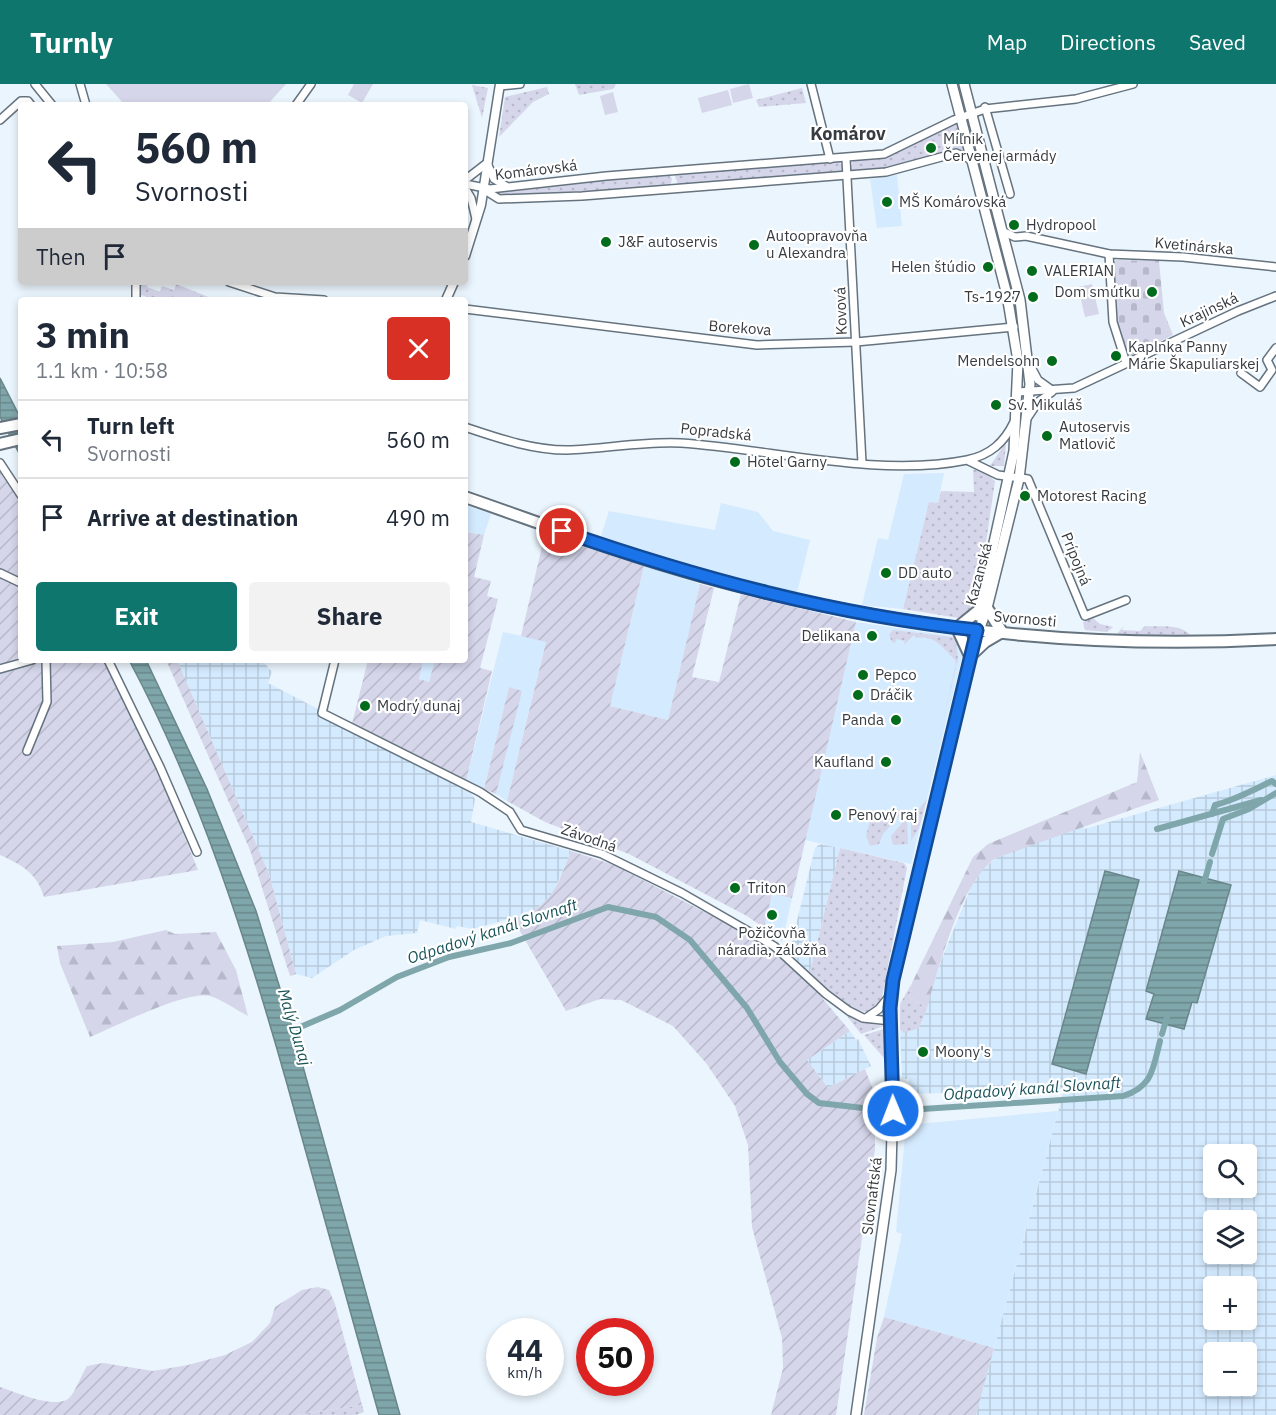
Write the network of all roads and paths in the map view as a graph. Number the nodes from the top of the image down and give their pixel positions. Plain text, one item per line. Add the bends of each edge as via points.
1 (35, 84) edge
2 (80, 84) edge
3 (310, 84) edge
4 (520, 84) edge
5 (811, 84) edge
6 (952, 84) edge
7 (964, 84) edge
8 (1133, 84) edge
9 (500, 85) edge
10 (50, 102) edge
11 (85, 102) edge
12 (298, 102) edge
13 (18, 104) edge
14 (984, 107) junction
15 (972, 113) junction
16 (961, 117) junction
17 (0, 120) edge
18 (830, 159) junction
19 (846, 159) junction
20 (972, 160) junction
21 (487, 162) junction
22 (849, 176) junction
23 (468, 181) edge
24 (468, 185) edge
25 (507, 186) junction
26 (483, 189) junction
27 (468, 191) edge
28 (1010, 194) dead end
29 (500, 199) junction
30 (481, 205) junction
31 (476, 223) junction
32 (1004, 232) junction
33 (1015, 237) junction
34 (468, 247) edge
35 (1009, 252) junction
36 (1109, 254) junction
37 (1276, 267) edge
38 (243, 285) edge
39 (255, 296) edge
40 (1276, 296) edge
41 (468, 309) edge
42 (1014, 327) junction
43 (856, 342) junction
44 (1276, 348) edge
45 (1126, 363) junction
46 (1030, 365) junction
47 (1241, 373) dead end
48 (1054, 391) junction
49 (1018, 392) junction
50 (1030, 392) junction
51 (1017, 416) junction
52 (1028, 417) junction
53 (18, 425) edge
54 (0, 428) edge
55 (468, 428) edge
56 (18, 440) edge
57 (0, 444) edge
58 (967, 460) junction
59 (0, 462) edge
60 (862, 463) junction
61 (1008, 477) junction
62 (1019, 479) junction
63 (18, 490) edge
64 (468, 498) edge
65 (0, 573) edge
66 (18, 582) edge
67 (1126, 600) dead end
68 (982, 609) junction
69 (957, 628) junction
70 (977, 630) junction
71 (1002, 632) junction
72 (1276, 639) edge
73 (970, 656) junction
74 (21, 663) edge
75 (46, 663) edge
76 (109, 663) edge
77 (334, 663) edge
78 (0, 669) edge
79 (27, 751) dead end
80 (197, 852) dead end
81 (891, 994) junction
82 (866, 1018) junction
83 (891, 1021) junction
84 (856, 1415) edge

1 - 10 street
2 - 11 street
3 - 12 street
4 - 9 street
5 - 18 street
6 - 16 main road, Kazanská
7 - 15 main road, Kazanská
8 - 14 street, Komárovská via 1076,99
9 - 21 street
13 - 17 street
14 - 15 street, Komárovská
14 - 28 street
15 - 16 street, Komárovská
15 - 32 main road, Kazanská
16 - 19 street, Komárovská via 891,152
16 - 20 main road, Kazanská
18 - 19 street, Komárovská
18 - 25 street, Komárovská
19 - 22 street, Kovová
20 - 22 street, Komárovská via 956,153 896,170
20 - 42 main road, Kazanská
21 - 23 street
21 - 25 street via 494,180
21 - 26 street
22 - 29 street, Komárovská
22 - 43 street, Kovová
24 - 26 street
25 - 26 street, Komárovská
26 - 29 street, Komárovská
26 - 30 street
27 - 31 street
29 - 30 street
30 - 31 street
31 - 34 street
32 - 33 street, Kvetinárska
32 - 35 main road, Kazanská
33 - 35 street
33 - 36 street, Kvetinárska
35 - 46 main road, Kazanská
36 - 37 street, Kvetinárska
36 - 45 street via 1113,322
38 - 39 street
40 - 45 street, Krajinská
41 - 43 street, Borekova via 743,344
42 - 43 street, Borekova
42 - 49 main road, Kazanská
43 - 60 street, Kovová
44 - 47 street via 1267,360 1272,370 1260,387
45 - 48 street, Krajinská via 1074,388
46 - 48 street via 1038,380
46 - 50 main road, Kazanská
48 - 50 street, Krajinská
48 - 52 street via 1038,402
49 - 50 street, Krajinská
49 - 51 main road, Kazanská
50 - 52 main road, Kazanská
51 - 58 street, Popradská via 998,447
51 - 61 main road, Kazanská
52 - 62 main road, Kazanská
53 - 54 main road
55 - 60 street, Popradská via 501,440 549,449 680,443
56 - 57 main road
58 - 60 street, Popradská via 910,465
58 - 61 street, Popradská
59 - 63 street
61 - 62 street, Popradská
61 - 68 main road, Kazanská
62 - 67 street, Prípojná via 1028,479 1084,616
62 - 68 main road, Kazanská
64 - 69 main road, Svornosti via 701,576 835,609
65 - 66 street
68 - 69 main road
68 - 70 main road, Kazanská
68 - 71 main road
69 - 70 main road, Svornosti
69 - 73 main road
70 - 71 main road, Svornosti
70 - 73 main road, Slovnaftská
71 - 72 main road, Svornosti via 1147,642
71 - 73 main road
73 - 81 main road, Slovnaftská
74 - 78 street
75 - 79 street via 47,702
76 - 80 street
77 - 82 street, Závodná via 322,713 480,792 510,812 521,830 602,854 716,912 774,946 826,994
81 - 82 street
81 - 83 main road, Slovnaftská
82 - 83 street, Závodná
83 - 84 main road, Slovnaftská via 891,1170

